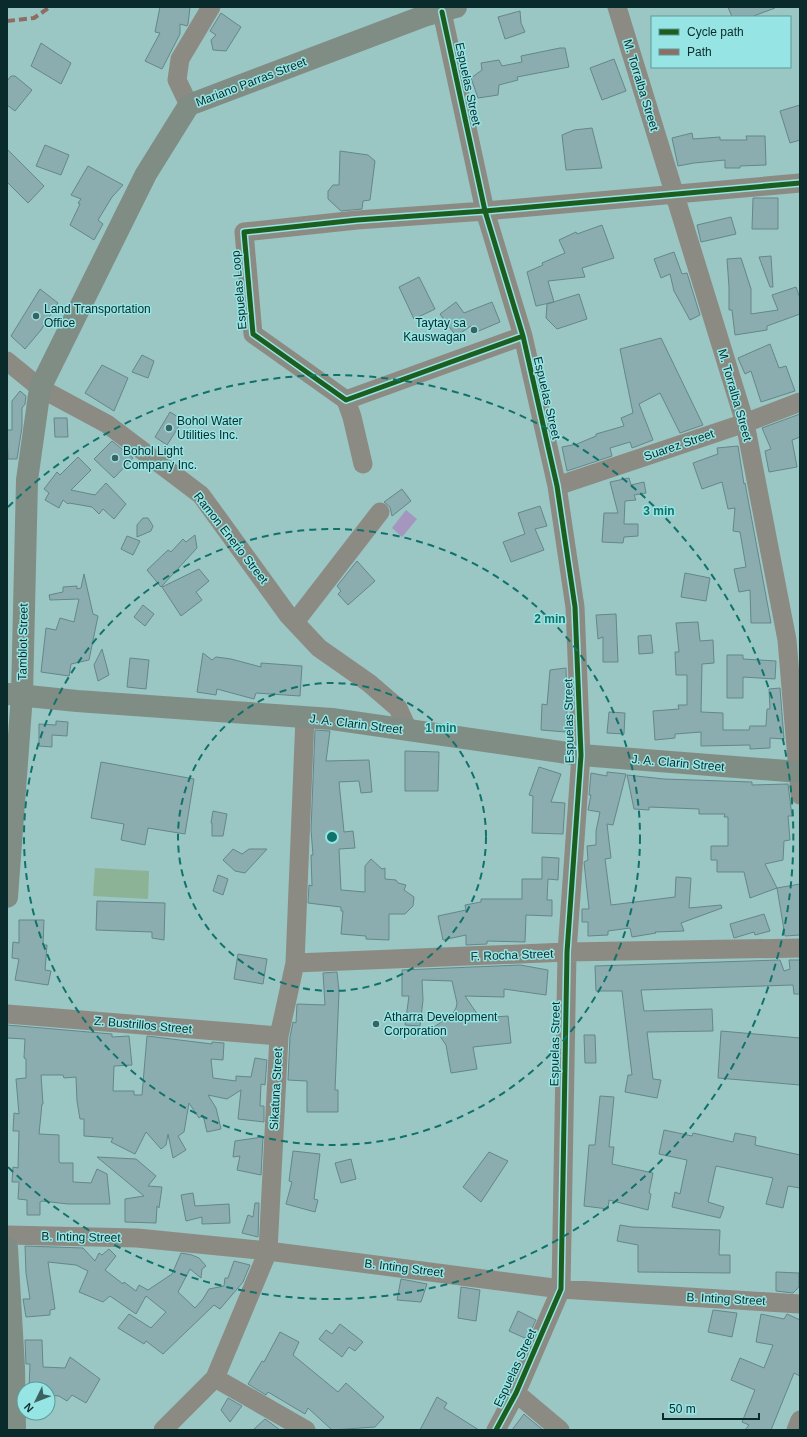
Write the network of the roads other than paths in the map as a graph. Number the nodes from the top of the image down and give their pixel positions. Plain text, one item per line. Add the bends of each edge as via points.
1 (211, 7) edge
2 (617, 7) edge
3 (436, 10) edge
4 (189, 105) junction
5 (800, 183) edge
6 (675, 194) junction
7 (485, 211) junction
8 (523, 336) junction
9 (7, 361) edge
10 (40, 388) junction
11 (346, 400) junction
12 (800, 402) edge
13 (745, 423) junction
14 (363, 464) dead end
15 (557, 486) junction
16 (380, 512) dead end
17 (295, 622) junction
18 (793, 632) edge
19 (14, 694) edge
20 (305, 717) junction
21 (408, 730) junction
22 (581, 755) junction
23 (799, 772) edge
24 (800, 795) edge
25 (7, 896) edge
26 (800, 948) edge
27 (567, 952) junction
28 (295, 963) junction
29 (7, 1014) edge
30 (279, 1036) junction
31 (7, 1235) edge
32 (7, 1248) edge
33 (268, 1251) junction
34 (561, 1289) junction
35 (800, 1304) edge
36 (216, 1378) junction
37 (516, 1393) junction
38 (800, 1420) edge
39 (15, 1430) edge
40 (163, 1430) edge
41 (306, 1430) edge
42 (496, 1430) edge
43 (560, 1430) edge
44 (796, 1430) edge

1 - 4 street via 180,59 177,80
2 - 6 street, M. Torralba Street
3 - 4 main road, Mariano Parras Street
3 - 7 street, Espuelas Street
4 - 10 main road, Mariano Parras Street via 146,174
5 - 6 street
6 - 7 street
6 - 13 street, M. Torralba Street
7 - 8 street, Espuelas Street
7 - 11 street, Espuelas Loop via 357,220 244,232 253,334
8 - 11 street
8 - 15 street, Espuelas Street
9 - 10 street, Ramon Enerio Street
10 - 17 street, Ramon Enerio Street via 107,424 201,496
10 - 19 main road, Tamblot Street via 27,480
11 - 14 street
12 - 13 street, Suarez Street
13 - 15 street, Suarez Street
13 - 18 street, M. Torralba Street
15 - 22 street, Espuelas Street via 575,607
16 - 17 street
17 - 21 street, Ramon Enerio Street via 319,648 369,683 398,708
18 - 23 street, M. Torralba Street
19 - 20 main road, J. A. Clarin Street
19 - 25 main road, Tamblot Street
20 - 21 main road, J. A. Clarin Street
20 - 28 street, Sikatuna Street
21 - 22 main road, J. A. Clarin Street
22 - 23 main road, J. A. Clarin Street
22 - 27 street, Espuelas Street
23 - 24 street, M. Torralba Street
26 - 27 street, F. Rocha Street
27 - 28 street, F. Rocha Street
27 - 34 street, Espuelas Street
28 - 30 street, Sikatuna Street
29 - 30 street, Z. Bustrillos Street
30 - 33 street, Sikatuna Street
31 - 33 street, B. Inting Street via 137,1238
32 - 39 main road
33 - 34 street, B. Inting Street
33 - 36 street, Sikatuna Street
34 - 35 street, B. Inting Street
34 - 37 street, Espuelas Street
36 - 40 street, Sikatuna Street
36 - 41 street
37 - 42 street, Espuelas Street
37 - 43 street
38 - 44 street

